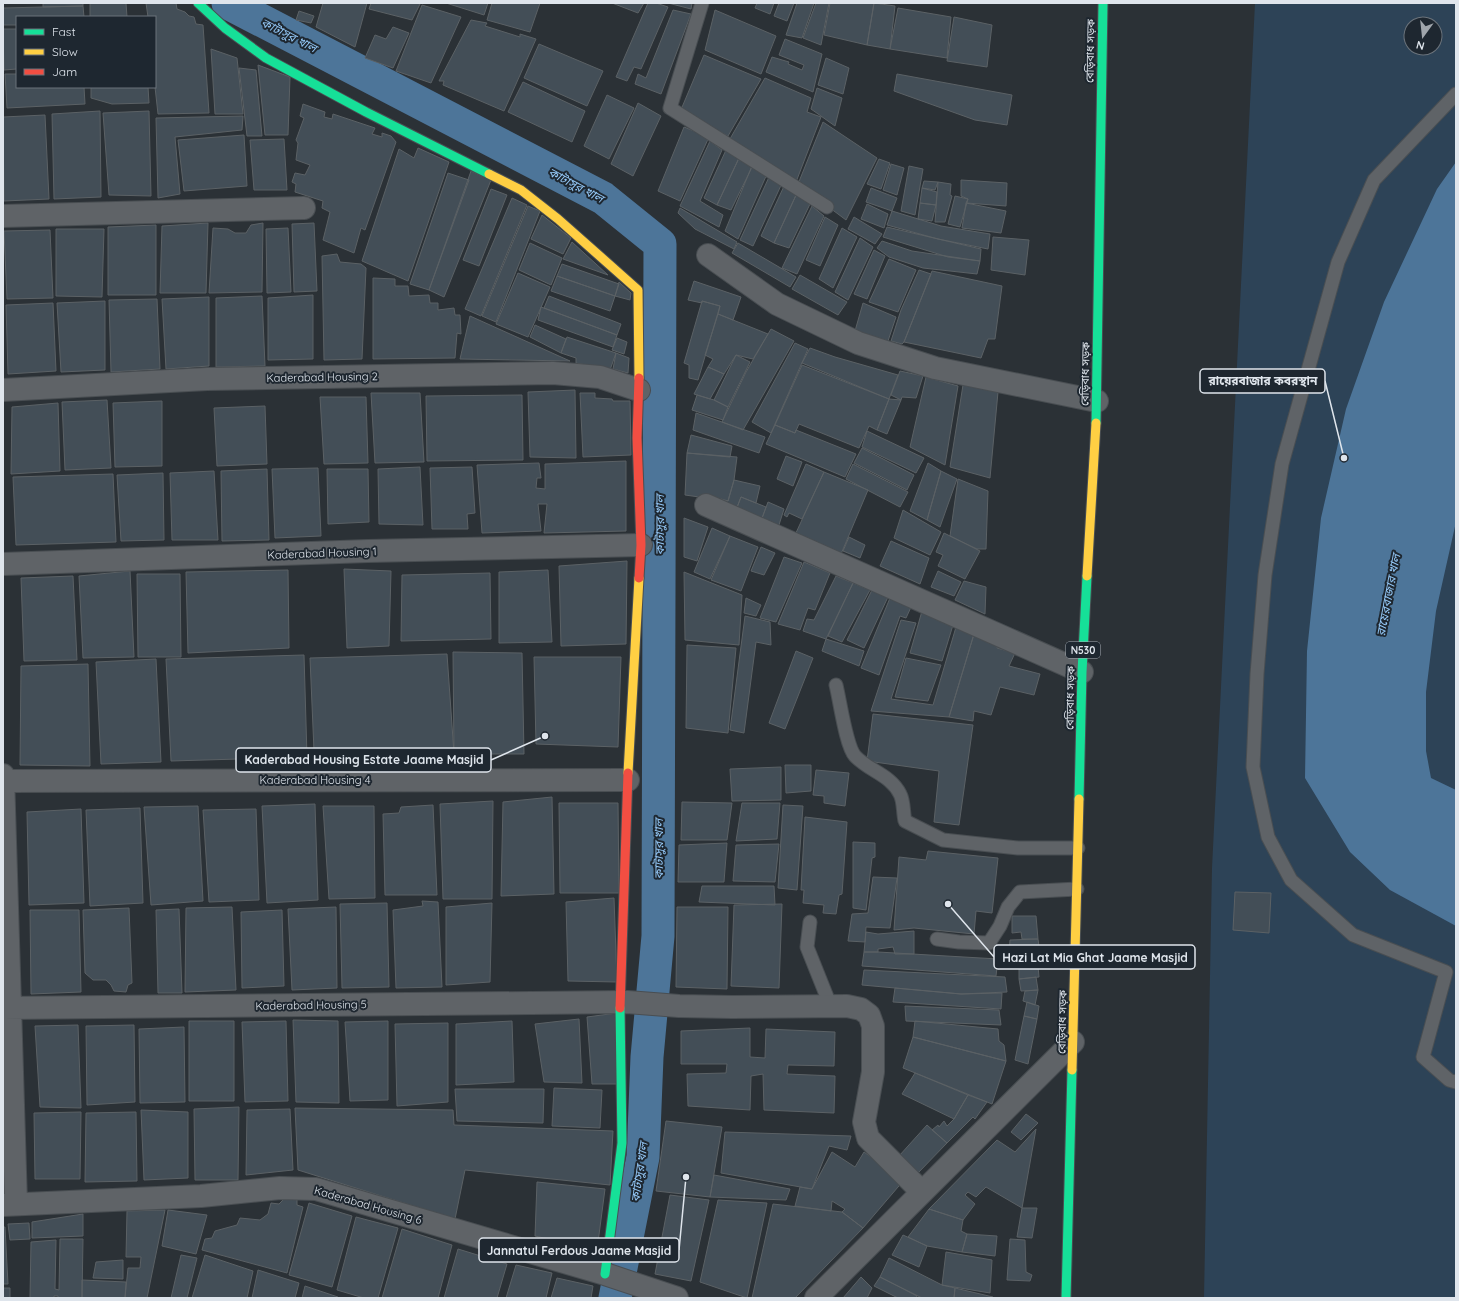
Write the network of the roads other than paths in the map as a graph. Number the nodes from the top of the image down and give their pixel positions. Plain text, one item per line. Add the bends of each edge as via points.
1 (198, 3) edge
2 (702, 3) edge
3 (1103, 3) edge
4 (1456, 94) edge
5 (827, 207) dead end
6 (304, 208) dead end
7 (3, 216) edge
8 (708, 256) dead end
9 (3, 390) edge
10 (639, 390) junction
11 (1096, 401) junction
12 (706, 505) dead end
13 (641, 544) junction
14 (3, 564) edge
15 (1082, 672) junction
16 (836, 685) dead end
17 (3, 775) edge
18 (628, 780) junction
19 (3, 781) edge
20 (1078, 848) junction
21 (1077, 889) junction
22 (810, 922) dead end
23 (937, 939) dead end
24 (623, 1002) junction
25 (831, 1007) junction
26 (6, 1008) edge
27 (1073, 1042) junction
28 (1456, 1082) edge
29 (922, 1192) junction
30 (9, 1205) edge
31 (605, 1274) junction
32 (677, 1298) edge
33 (816, 1298) edge
34 (1066, 1298) edge

1 - 10 main road via 225,28 266,58 521,190 558,219 638,290
2 - 5 lane via 670,108
3 - 11 main road, বেড়িবাধ সড়ক / N530
4 - 28 lane via 1374,180 1338,262 1282,464 1265,575 1253,767 1268,837 1291,880 1353,935 1446,972 1423,1057 1448,1080
6 - 7 street
8 - 11 street via 778,304 858,343 935,368
9 - 10 street, Kaderabad Housing 2 via 206,379 553,373 600,377
10 - 13 main road via 636,438
11 - 15 main road, বেড়িবাধ সড়ক / N530
12 - 15 street
13 - 14 street, Kaderabad Housing 1
13 - 18 main road
15 - 20 main road, বেড়িবাধ সড়ক / N530
16 - 20 lane via 845,733 854,756 890,781 900,795 905,821 943,840 1018,848
17 - 19 street
18 - 19 street, Kaderabad Housing 4
18 - 24 main road
19 - 26 street
20 - 21 main road, বেড়িবাধ সড়ক / N530
21 - 23 lane via 1020,892 1008,906 989,944
21 - 27 main road, বেড়িবাধ সড়ক / N530
22 - 25 lane via 807,947
24 - 25 street, Kaderabad Housing 5 via 679,1006
24 - 26 street, Kaderabad Housing 5
24 - 31 main road via 622,1143
25 - 29 street, Kaderabad Housing 5 via 847,1006 861,1009 869,1015 874,1038 873,1072 864,1122 868,1138
26 - 30 street
27 - 29 street
27 - 34 main road, বেড়িবাধ সড়ক / N530
29 - 33 street
30 - 31 street, Kaderabad Housing 6 via 201,1196 280,1188 316,1189
31 - 32 street, Kaderabad Housing 6

